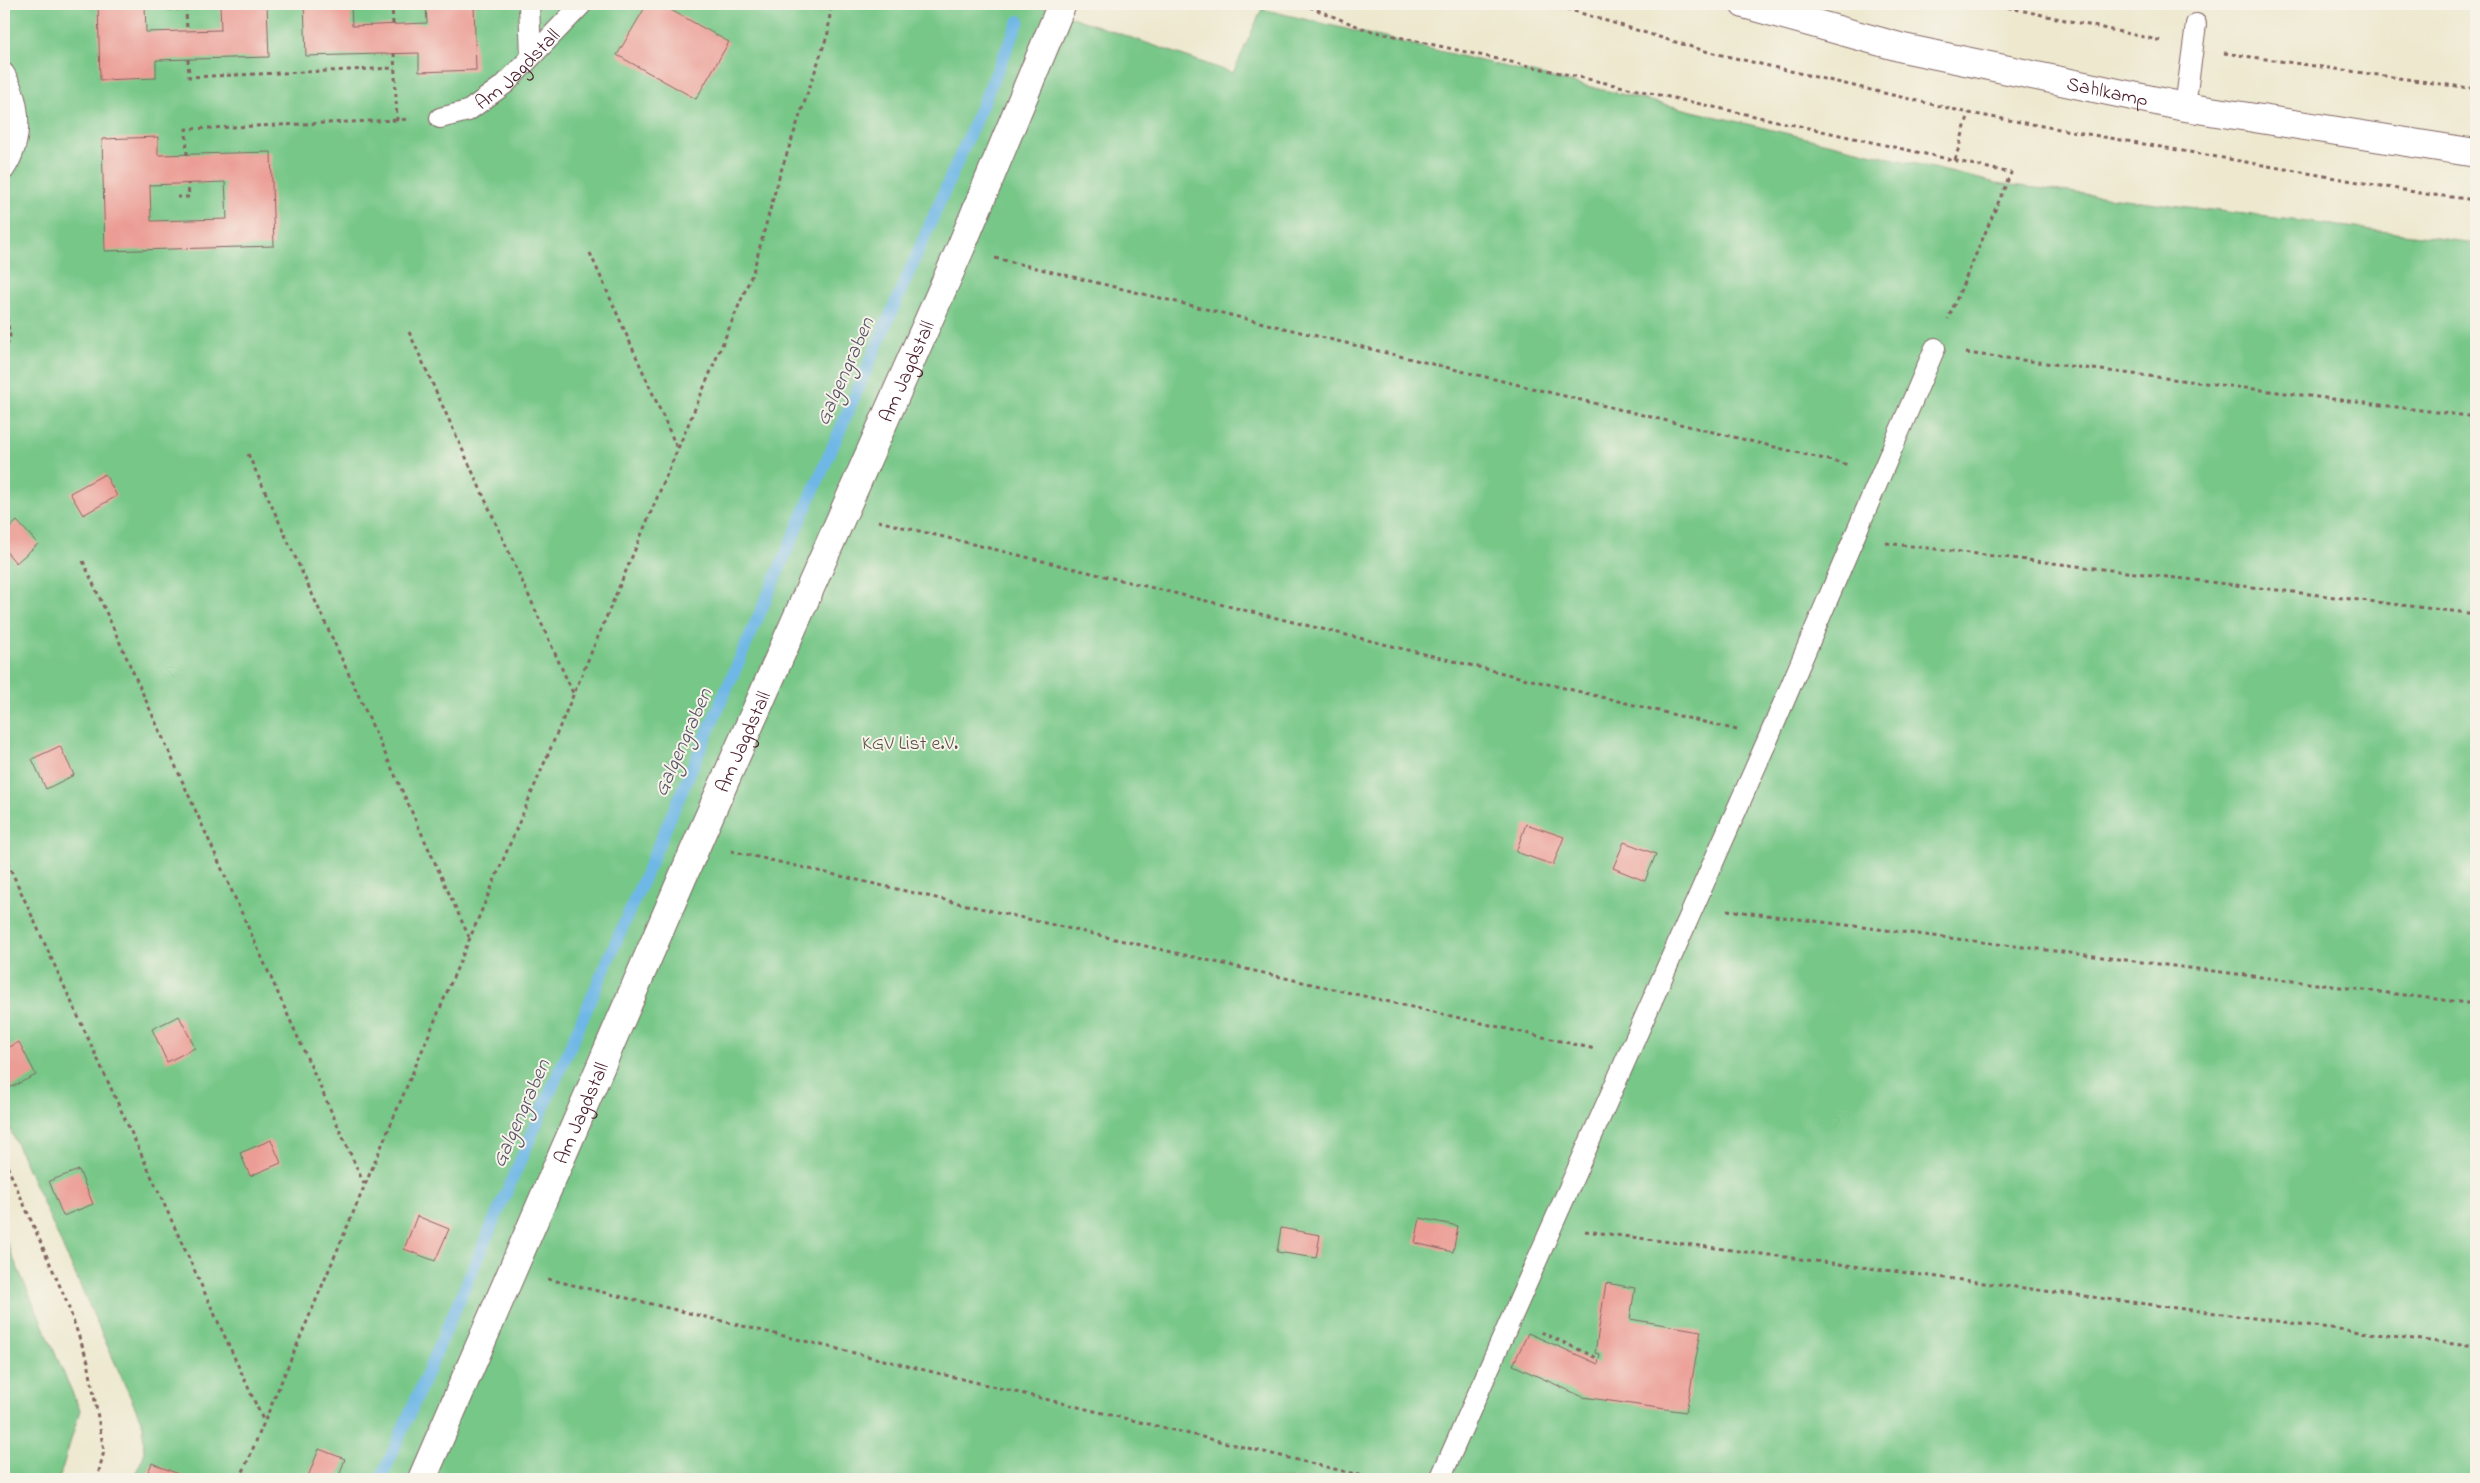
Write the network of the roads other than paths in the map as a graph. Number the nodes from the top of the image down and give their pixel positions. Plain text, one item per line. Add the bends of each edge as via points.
1 (529, 4) edge
2 (582, 4) edge
3 (1062, 4) edge
4 (1744, 4) edge
5 (2196, 24) dead end
6 (531, 56) junction
7 (4, 73) edge
8 (2185, 107) junction
9 (440, 118) road end
10 (2476, 153) edge
11 (4, 170) edge
12 (1935, 348) road end
13 (422, 1479) edge
14 (1440, 1479) edge

1 - 6 lane
2 - 6 lane, Am Jagdstall
3 - 13 street, Am Jagdstall via 961,248 700,837
4 - 8 street, Sahlkamp via 1903,48
5 - 8 lane
6 - 9 lane, Am Jagdstall via 505,84 468,111
7 - 11 lane via 17,101 19,131 11,160
8 - 10 street, Sahlkamp
12 - 14 lane via 1768,738

